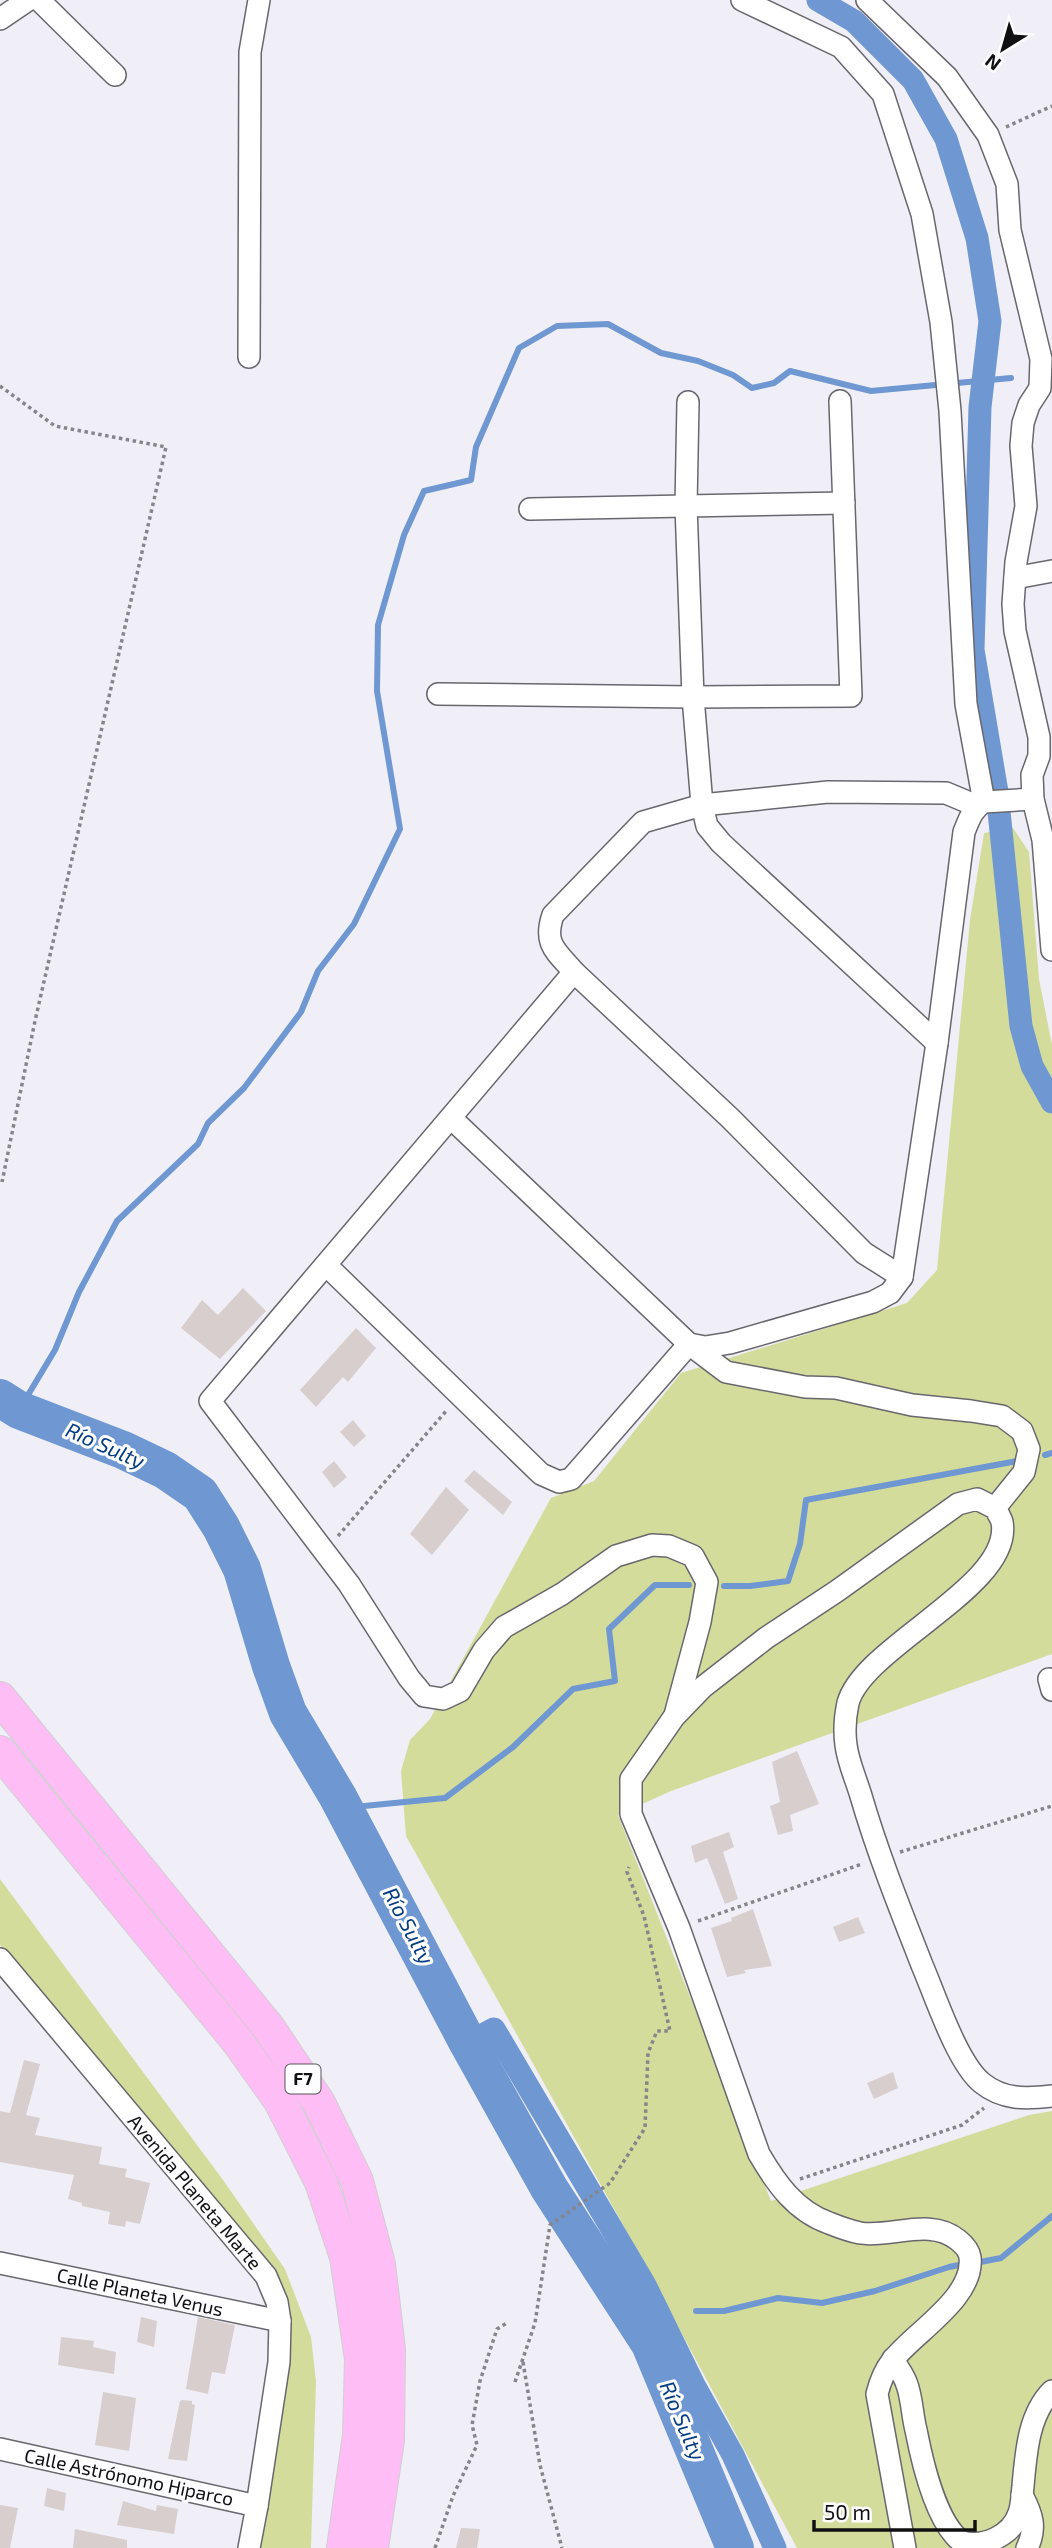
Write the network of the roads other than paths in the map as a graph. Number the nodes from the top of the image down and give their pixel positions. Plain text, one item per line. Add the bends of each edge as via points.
1 (28, 0) edge
2 (39, 0) edge
3 (259, 0) edge
4 (742, 0) edge
5 (867, 0) edge
6 (0, 19) edge
7 (115, 75) dead end
8 (249, 357) dead end
9 (840, 401) dead end
10 (688, 402) dead end
11 (844, 503) junction
12 (686, 506) junction
13 (530, 509) dead end
14 (1052, 570) edge
15 (1015, 578) junction
16 (438, 694) dead end
17 (693, 697) junction
18 (1045, 754) edge
19 (1033, 799) junction
20 (981, 804) junction
21 (702, 805) junction
22 (1051, 938) edge
23 (574, 972) junction
24 (936, 1043) junction
25 (451, 1118) junction
26 (326, 1265) junction
27 (902, 1277) junction
28 (689, 1344) junction
29 (995, 1508) junction
30 (0, 1698) edge
31 (674, 1717) junction
32 (0, 1752) edge
33 (0, 1959) edge
34 (1052, 2096) edge
35 (0, 2263) edge
36 (280, 2321) junction
37 (893, 2359) junction
38 (1052, 2390) edge
39 (0, 2449) edge
40 (1022, 2495) junction
41 (257, 2506) junction
42 (249, 2548) edge
43 (343, 2548) edge
44 (372, 2548) edge
45 (905, 2548) edge
46 (1027, 2548) edge

1 - 6 street
2 - 7 street
3 - 8 street via 250,52
4 - 20 street via 841,47 883,94 922,214 941,322 950,411 966,704
5 - 15 street via 947,77 988,135 1007,184 1010,230 1041,359 1040,388 1023,423 1026,506
9 - 11 street
10 - 12 street
11 - 12 street
11 - 17 street via 851,696
12 - 13 street
12 - 17 street
14 - 15 street
15 - 18 street via 1015,631
16 - 17 street
17 - 21 street
18 - 19 street via 1032,775
19 - 20 street
19 - 22 street via 1043,840
20 - 21 street via 946,793 828,792
20 - 24 street via 964,832 960,853
21 - 23 street via 643,822 553,915 547,931 552,947
21 - 24 street via 707,826 721,843
23 - 25 street
23 - 27 street via 864,1252
24 - 27 street
25 - 26 street
25 - 28 street
26 - 28 street via 541,1474 559,1482 571,1479
26 - 31 street via 210,1401 349,1584 409,1678 424,1696 443,1699 460,1691 484,1650 504,1628 617,1556 652,1545 669,1546 693,1556 707,1582
27 - 28 street via 890,1293 873,1302 730,1343
28 - 29 street via 726,1372 1002,1416 1022,1432 1029,1449 1024,1472
29 - 31 street via 977,1499 958,1504 766,1638 703,1687
29 - 34 street via 1002,1522 996,1553 949,1605 865,1676 849,1700 846,1747 879,1858 966,2064 980,2082 998,2093 1014,2098
30 - 44 highway, F7 via 269,2028 319,2103 357,2181 379,2264 390,2349 388,2440
31 - 37 street via 631,1779 631,1814 678,1928 759,2154 778,2186 818,2218 860,2233 929,2228 949,2232 970,2256 958,2295
32 - 43 highway, F7 via 238,2042 280,2101 321,2182 346,2257 361,2359 359,2435
33 - 36 street, Avenida Planeta Marte via 266,2276 278,2302
35 - 36 street, Calle Planeta Venus
36 - 41 street, Avenida Planeta Marte via 279,2362
37 - 40 street via 907,2384 924,2464 951,2534 966,2545 997,2543 1020,2512
37 - 45 street via 877,2394
38 - 40 street via 1032,2426
39 - 41 street, Calle Astrónomo Hiparco
40 - 46 street via 1034,2527
41 - 42 street, Avenida Planeta Marte

